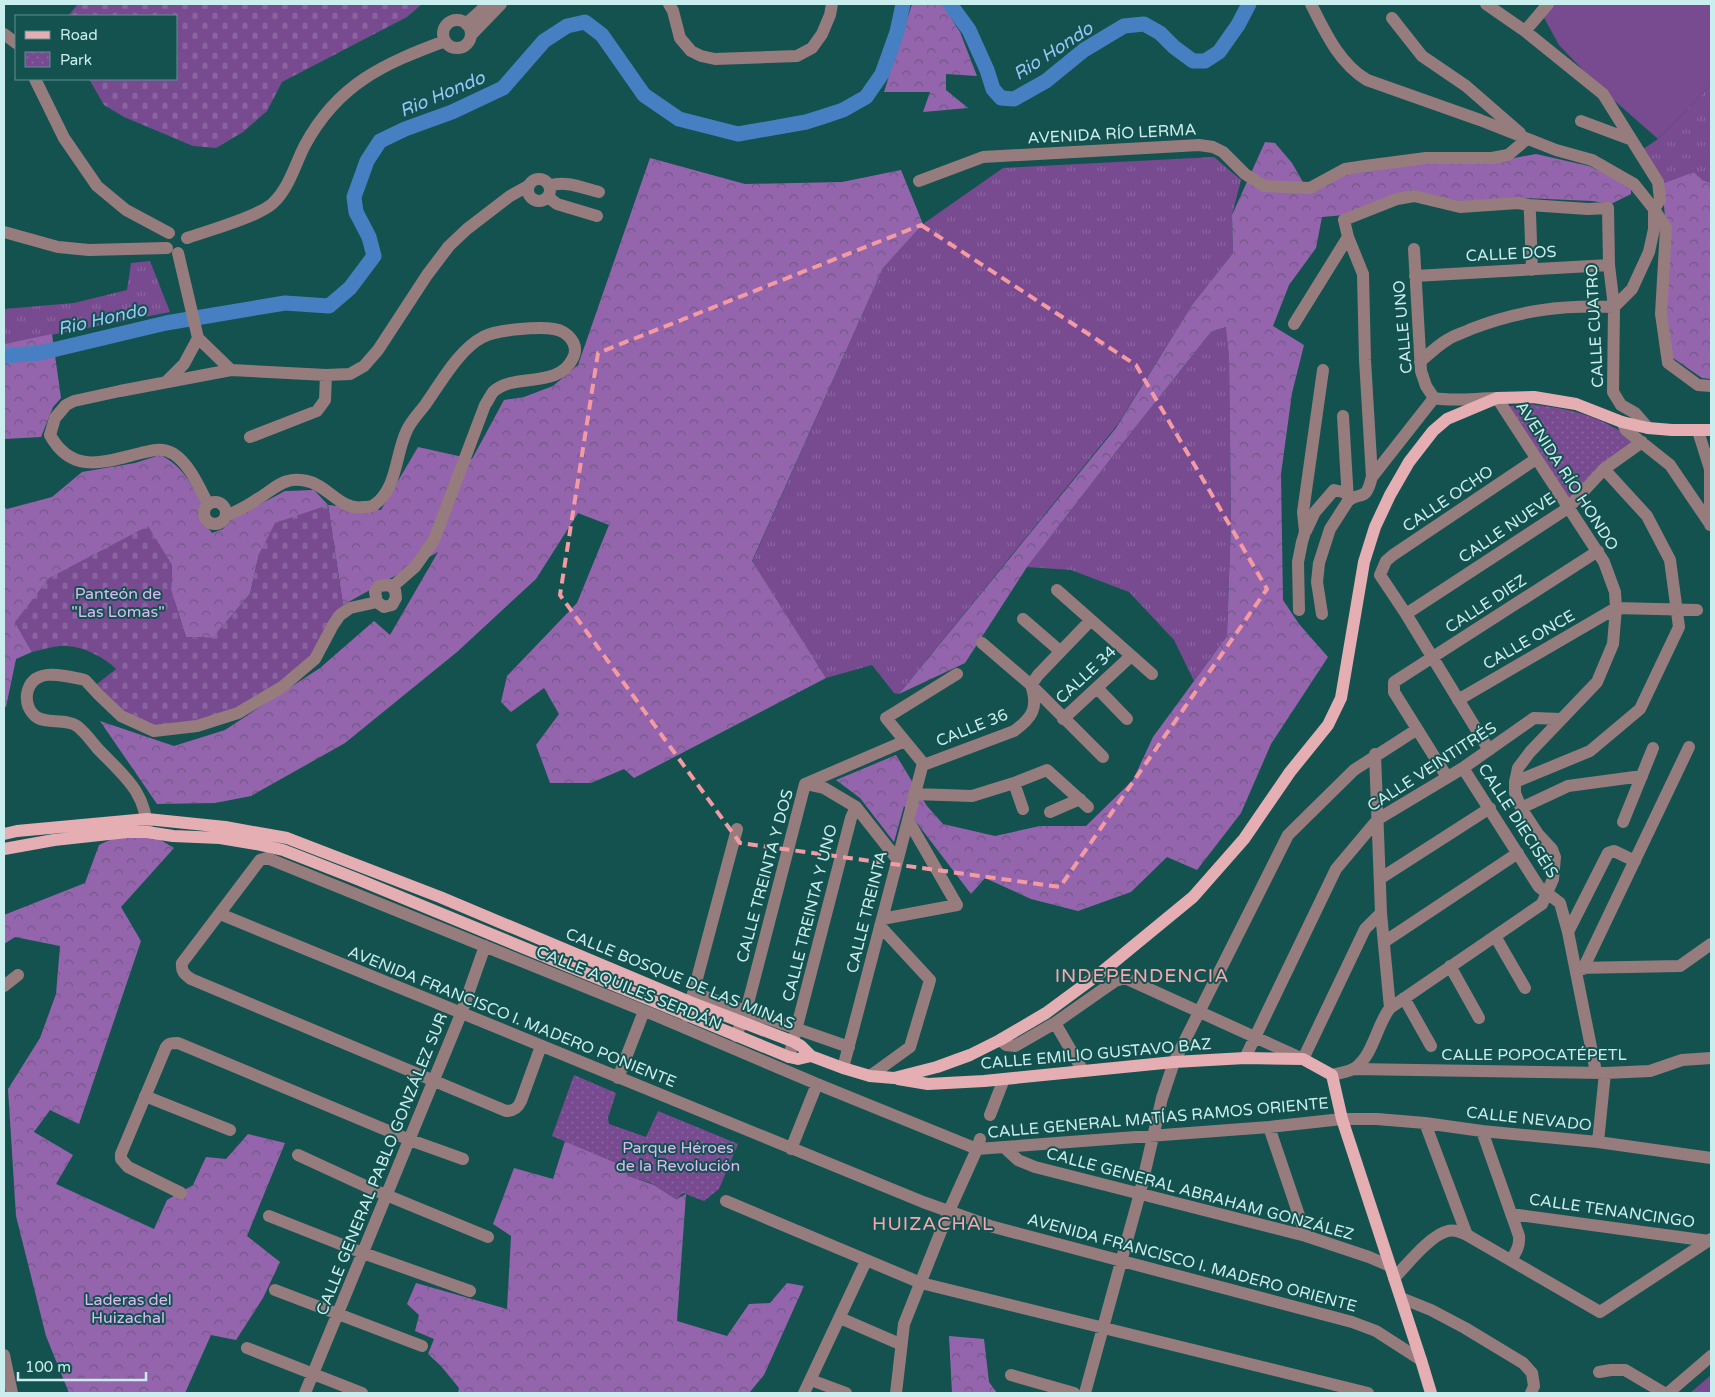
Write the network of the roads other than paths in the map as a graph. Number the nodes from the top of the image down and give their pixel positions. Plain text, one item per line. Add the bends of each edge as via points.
1 (488, 4) edge
2 (501, 4) edge
3 (669, 4) edge
4 (832, 4) edge
5 (1312, 4) edge
6 (1486, 4) edge
7 (1548, 4) edge
8 (1392, 18) dead end
9 (469, 30) junction
10 (1525, 31) junction
11 (4, 34) edge
12 (445, 41) junction
13 (15, 42) edge
14 (35, 80) edge
15 (1581, 121) dead end
16 (1527, 139) junction
17 (1632, 140) junction
18 (919, 181) dead end
19 (549, 191) junction
20 (599, 192) dead end
21 (1654, 209) junction
22 (1529, 210) junction
23 (597, 216) dead end
24 (4, 232) edge
25 (169, 233) junction
26 (1348, 237) junction
27 (187, 238) junction
28 (1414, 249) dead end
29 (175, 253) junction
30 (1609, 265) junction
31 (1532, 270) junction
32 (1415, 276) junction
33 (1614, 307) junction
34 (1294, 324) dead end
35 (198, 335) junction
36 (1420, 362) junction
37 (230, 370) junction
38 (1323, 370) dead end
39 (326, 376) junction
40 (167, 382) junction
41 (1711, 386) edge
42 (1434, 398) junction
43 (1497, 398) junction
44 (1343, 416) dead end
45 (1622, 422) junction
46 (1648, 428) junction
47 (1711, 430) edge
48 (1698, 431) junction
49 (250, 437) dead end
50 (1642, 442) junction
51 (1536, 459) junction
52 (1604, 469) junction
53 (1372, 477) junction
54 (1347, 497) junction
55 (1568, 508) junction
56 (1711, 527) edge
57 (1305, 532) junction
58 (1598, 551) junction
59 (1057, 590) dead end
60 (1616, 608) junction
61 (1299, 610) dead end
62 (1677, 610) junction
63 (1697, 610) dead end
64 (1322, 614) dead end
65 (1406, 614) junction
66 (1023, 619) dead end
67 (1090, 620) junction
68 (982, 643) dead end
69 (1060, 651) junction
70 (1131, 656) junction
71 (1432, 658) junction
72 (957, 674) dead end
73 (1152, 674) dead end
74 (1032, 685) junction
75 (1097, 688) junction
76 (1458, 700) junction
77 (1063, 719) junction
78 (1127, 719) dead end
79 (1561, 719) junction
80 (1416, 730) junction
81 (905, 741) junction
82 (1689, 747) dead end
83 (1653, 748) dead end
84 (1489, 750) junction
85 (1376, 754) junction
86 (1103, 757) dead end
87 (922, 763) junction
88 (1463, 768) junction
89 (1642, 776) junction
90 (1447, 777) junction
91 (1515, 782) junction
92 (1014, 783) junction
93 (806, 784) junction
94 (914, 794) junction
95 (856, 807) junction
96 (1490, 808) junction
97 (1521, 808) junction
98 (1023, 809) dead end
99 (1050, 812) dead end
100 (1378, 819) junction
101 (908, 820) junction
102 (1623, 822) dead end
103 (147, 825) junction
104 (738, 829) dead end
105 (4, 834) edge
106 (4, 849) edge
107 (1518, 853) junction
108 (898, 859) junction
109 (1635, 861) junction
110 (1381, 878) junction
111 (1546, 893) junction
112 (1381, 913) junction
113 (220, 914) junction
114 (881, 922) junction
115 (1568, 932) junction
116 (1495, 936) junction
117 (1384, 942) junction
118 (1711, 944) edge
119 (486, 946) junction
120 (1450, 966) junction
121 (1579, 969) junction
122 (18, 975) dead end
123 (4, 986) edge
124 (1525, 988) dead end
125 (692, 998) junction
126 (1404, 998) junction
127 (1390, 1008) junction
128 (644, 1011) junction
129 (1200, 1013) junction
130 (461, 1014) junction
131 (687, 1016) junction
132 (744, 1017) junction
133 (1479, 1018) dead end
134 (1055, 1023) junction
135 (797, 1028) junction
136 (736, 1036) junction
137 (1255, 1038) junction
138 (1000, 1040) junction
139 (794, 1042) junction
140 (540, 1046) junction
141 (1430, 1046) dead end
142 (849, 1047) junction
143 (811, 1056) junction
144 (789, 1057) junction
145 (1245, 1058) junction
146 (1711, 1058) edge
147 (1303, 1059) junction
148 (1174, 1062) junction
149 (843, 1068) junction
150 (1354, 1069) junction
151 (1083, 1071) junction
152 (1600, 1072) junction
153 (1332, 1075) junction
154 (870, 1076) junction
155 (618, 1078) junction
156 (894, 1078) junction
157 (1004, 1079) junction
158 (433, 1082) junction
159 (817, 1084) junction
160 (145, 1096) junction
161 (990, 1114) dead end
162 (1342, 1119) junction
163 (1425, 1123) junction
164 (1269, 1127) junction
165 (230, 1130) dead end
166 (1482, 1131) junction
167 (1153, 1135) junction
168 (410, 1140) junction
169 (1598, 1142) junction
170 (979, 1144) junction
171 (1005, 1148) junction
172 (791, 1149) junction
173 (298, 1155) dead end
174 (1711, 1158) edge
175 (463, 1159) dead end
176 (181, 1193) dead end
177 (1140, 1193) junction
178 (388, 1195) junction
179 (726, 1201) dead end
180 (949, 1212) junction
181 (1511, 1214) junction
182 (269, 1216) dead end
183 (1467, 1235) junction
184 (1306, 1236) junction
185 (488, 1237) dead end
186 (1710, 1240) edge
187 (364, 1253) junction
188 (1511, 1260) junction
189 (866, 1261) junction
190 (1120, 1261) junction
191 (1392, 1272) junction
192 (920, 1283) junction
193 (275, 1290) dead end
194 (470, 1291) dead end
195 (1401, 1298) junction
196 (338, 1314) junction
197 (840, 1318) junction
198 (1102, 1327) junction
199 (900, 1344) junction
200 (422, 1346) dead end
201 (247, 1348) dead end
202 (4, 1355) edge
203 (1711, 1356) edge
204 (1421, 1360) junction
205 (1599, 1372) dead end
206 (313, 1374) junction
207 (1011, 1375) dead end
208 (811, 1380) junction
209 (12, 1393) edge
210 (305, 1393) edge
211 (362, 1393) edge
212 (804, 1393) edge
213 (846, 1393) edge
214 (896, 1393) edge
215 (1074, 1393) edge
216 (1084, 1393) edge
217 (1368, 1393) edge
218 (1431, 1393) edge
219 (1531, 1393) edge
220 (1664, 1393) edge
221 (1668, 1393) edge

1 - 9 street
2 - 9 street
3 - 4 street via 680,38 691,51 715,59 797,56 812,48 822,34
5 - 16 street via 1335,47 1356,73 1367,80
6 - 10 street
7 - 10 street
8 - 16 street via 1422,56 1466,86
9 - 12 street via 468,43 461,48 452,47
9 - 12 street via 458,20 454,21 443,33
10 - 17 street via 1603,94
11 - 13 street
12 - 27 street via 404,57 355,84 320,119 286,187 271,204 255,214
14 - 25 street via 64,138 97,186 126,210
15 - 17 street
16 - 18 street, AVENIDA RÍO LERMA via 1508,155 1426,158 1345,169 1310,188 1264,186 1245,174 1223,152 1199,145 984,157
16 - 21 street via 1592,160 1634,184
17 - 21 street via 1658,182 1660,200
19 - 20 street via 558,183 566,183
19 - 23 street via 558,204
19 - 39 street via 544,180 533,180 468,229 449,246 364,366 350,374
21 - 33 street via 1649,252 1632,290
21 - 41 street via 1666,228 1661,314 1668,363 1698,385
22 - 26 street via 1518,203 1460,207 1414,196 1397,199 1344,220
22 - 30 street, CALLE CUATRO via 1578,215 1588,209 1608,208
22 - 31 street
24 - 29 street via 58,247
25 - 27 street via 176,230
25 - 29 street via 166,240
26 - 34 street
26 - 53 street via 1363,274
27 - 29 street via 185,249
28 - 32 street, CALLE UNO
29 - 35 street
30 - 31 street, CALLE DOS
30 - 33 street, CALLE CUATRO
31 - 32 street, CALLE DOS
32 - 36 street, CALLE UNO
33 - 36 street via 1546,308 1492,321 1449,338
33 - 46 street, CALLE CUATRO via 1613,392 1621,405 1635,413
35 - 37 street
35 - 40 street via 184,364
36 - 42 street, CALLE UNO via 1426,386
37 - 39 street
37 - 40 street
38 - 57 street via 1303,512
39 - 49 street via 325,400 317,411
40 - 103 street via 74,401 55,418 50,435 62,453 84,463 157,449 173,454 192,474 208,504 204,512 211,524 220,523 226,516 288,481 315,483 348,506 372,506 384,496 393,478 407,430 468,347 484,336 512,330 559,330 573,340 575,356 563,371 552,376 504,385 493,392 434,540 415,567 392,587 396,594 395,602 388,606 377,602 350,608 340,615 315,659 282,687 238,713 197,726 154,731 121,716 86,680 46,674 32,683 26,698 35,717 47,721 61,720 77,726 135,788
42 - 43 street via 1446,401
42 - 53 street
43 - 45 main road via 1555,399
43 - 51 street, AVENIDA RÍO HONDO
43 - 138 main road via 1447,419 1433,431 1395,486 1375,527 1364,562 1341,698 1328,725 1290,772 1244,839 1193,897 1046,1013
44 - 54 street
45 - 46 main road
45 - 50 street via 1626,430
46 - 48 main road
47 - 48 main road
48 - 56 street via 1710,468
50 - 52 street, CALLE NUEVE
50 - 56 street via 1670,465
51 - 55 street, AVENIDA RÍO HONDO
51 - 65 street, CALLE OCHO via 1386,561 1380,575
52 - 55 street, CALLE NUEVE
52 - 62 street via 1647,516 1670,560
53 - 54 street via 1364,494
54 - 57 street via 1334,490 1315,512
54 - 64 street via 1330,529 1320,564 1318,582
55 - 58 street, AVENIDA RÍO HONDO
55 - 65 street, CALLE NUEVE
57 - 61 street via 1298,562
58 - 60 street, AVENIDA RÍO HONDO via 1615,592
58 - 71 street, CALLE DIEZ
59 - 67 street
60 - 62 street
60 - 76 street, CALLE ONCE
60 - 79 street, AVENIDA RÍO HONDO via 1613,644 1597,682
62 - 63 street
62 - 91 street via 1679,627 1640,709 1590,751
65 - 71 street
66 - 69 street
67 - 69 street
67 - 70 street
68 - 74 street
69 - 74 street
70 - 73 street
70 - 75 street, CALLE 34
71 - 76 street
71 - 80 street, CALLE DIEZ via 1392,684
72 - 81 street via 886,718
74 - 77 street
74 - 87 street, CALLE 36 via 1035,696 1032,716 1014,732
75 - 77 street, CALLE 34
75 - 78 street
76 - 84 street
77 - 86 street
79 - 84 street, CALLE VEINTITRÉS via 1534,718
79 - 91 street, AVENIDA RÍO HONDO via 1518,768
80 - 85 street
80 - 90 street
81 - 87 street
81 - 93 street
82 - 109 street
83 - 89 street
84 - 88 street, CALLE VEINTITRÉS
85 - 100 street
85 - 129 street via 1354,770 1288,835
87 - 94 street, CALLE TREINTA
88 - 90 street, CALLE VEINTITRÉS
88 - 96 street, CALLE DIECISÉIS
89 - 97 street via 1568,786
89 - 102 street
90 - 100 street, CALLE VEINTITRÉS
91 - 97 street
92 - 94 street via 972,796
92 - 98 street
92 - 99 street via 1048,771 1084,803
93 - 95 street, CALLE TREINTA Y DOS via 824,788
93 - 132 street, CALLE TREINTA Y DOS
94 - 101 street, CALLE TREINTA
95 - 108 street, CALLE TREINTA Y DOS
95 - 135 street, CALLE TREINTA Y UNO
96 - 107 street, CALLE DIECISÉIS
96 - 110 street
97 - 111 street via 1555,857
100 - 110 street
100 - 137 street, CALLE VEINTITRÉS via 1336,869
101 - 108 street, CALLE TREINTA
101 - 114 street via 957,905
103 - 105 main road, CALLE BOSQUE DE LAS MINAS
103 - 106 main road, CALLE BOSQUE DE LAS MINAS via 127,832
103 - 125 main road, CALLE BOSQUE DE LAS MINAS via 225,827 287,838
103 - 131 main road, CALLE BOSQUE DE LAS MINAS via 173,836 220,838 283,850
104 - 125 street
107 - 111 street, CALLE DIECISÉIS via 1538,887
107 - 117 street
108 - 114 street, CALLE TREINTA
109 - 115 street via 1614,850 1608,853
109 - 121 street
110 - 112 street
111 - 115 street, CALLE DIECISÉIS via 1560,903
111 - 116 street via 1542,904
112 - 117 street
112 - 147 street via 1365,929
113 - 119 street, CALLE AQUILES SERDÁN via 260,860 267,858
113 - 130 street, AVENIDA FRANCISCO I. MADERO PONIENTE
113 - 158 street via 182,963 184,975
114 - 142 street, CALLE TREINTA
114 - 154 street via 930,980 910,1047
115 - 121 street, CALLE DIECISÉIS
116 - 120 street
116 - 124 street
117 - 127 street
118 - 121 street via 1680,966
119 - 128 street, CALLE AQUILES SERDÁN
119 - 130 street, CALLE GENERAL PABLO GONZÁLEZ SUR
120 - 126 street
120 - 133 street
121 - 152 street, CALLE DIECISÉIS
122 - 123 street
125 - 131 street
125 - 132 main road, CALLE BOSQUE DE LAS MINAS
126 - 127 street
126 - 141 street
127 - 150 street via 1371,1048
128 - 155 street
128 - 159 street, CALLE AQUILES SERDÁN
129 - 134 street via 1130,980 1120,979
129 - 137 street
129 - 148 street
130 - 140 street, AVENIDA FRANCISCO I. MADERO PONIENTE
130 - 158 street, CALLE GENERAL PABLO GONZÁLEZ SUR
131 - 136 main road, CALLE BOSQUE DE LAS MINAS
132 - 135 street
132 - 136 street, CALLE TREINTA Y DOS
132 - 139 main road, CALLE BOSQUE DE LAS MINAS
134 - 138 street via 1015,1046
134 - 151 street
135 - 139 street, CALLE TREINTA Y UNO
135 - 142 street
136 - 144 main road, CALLE BOSQUE DE LAS MINAS
137 - 145 street, CALLE VEINTITRÉS
137 - 147 street
138 - 156 main road via 970,1055
139 - 143 main road, CALLE BOSQUE DE LAS MINAS
139 - 144 street, CALLE TREINTA Y UNO
140 - 155 street, AVENIDA FRANCISCO I. MADERO PONIENTE
140 - 158 street via 518,1108 512,1111
142 - 149 street, CALLE TREINTA
143 - 144 main road, CALLE BOSQUE DE LAS MINAS
143 - 149 main road
145 - 147 main road, CALLE EMILIO GUSTAVO BAZ
145 - 148 main road, CALLE EMILIO GUSTAVO BAZ
146 - 152 street, CALLE POPOCATÉPETL via 1682,1060 1650,1071
147 - 153 main road
148 - 151 main road, CALLE EMILIO GUSTAVO BAZ
148 - 167 street
149 - 154 main road
150 - 152 street, CALLE POPOCATÉPETL
150 - 153 street
151 - 157 main road, CALLE EMILIO GUSTAVO BAZ
152 - 169 street, CALLE DIECISÉIS
153 - 162 main road
154 - 156 main road
155 - 172 street, AVENIDA FRANCISCO I. MADERO PONIENTE
156 - 157 main road, CALLE EMILIO GUSTAVO BAZ via 928,1084
157 - 161 street
158 - 168 street, CALLE GENERAL PABLO GONZÁLEZ SUR
159 - 170 street, CALLE AQUILES SERDÁN
159 - 172 street
160 - 165 street
160 - 168 street via 166,1047 178,1043
160 - 176 street via 120,1154 121,1159 128,1167
162 - 163 street, CALLE NEVADO
162 - 164 street, CALLE GENERAL MATÍAS RAMOS ORIENTE
162 - 191 main road
163 - 166 street, CALLE NEVADO
163 - 183 street
164 - 167 street, CALLE GENERAL MATÍAS RAMOS ORIENTE
164 - 184 street
166 - 169 street, CALLE NEVADO
166 - 181 street, CALLE TENANCINGO
167 - 171 street, CALLE GENERAL MATÍAS RAMOS ORIENTE
167 - 177 street
168 - 175 street
168 - 178 street, CALLE GENERAL PABLO GONZÁLEZ SUR
169 - 174 street, CALLE NEVADO
170 - 171 street, CALLE GENERAL MATÍAS RAMOS ORIENTE
170 - 180 street
171 - 177 street, CALLE GENERAL ABRAHAM GONZÁLEZ via 1018,1160 1035,1167
172 - 180 street, AVENIDA FRANCISCO I. MADERO PONIENTE
173 - 178 street
177 - 184 street, CALLE GENERAL ABRAHAM GONZÁLEZ
177 - 190 street
178 - 185 street
178 - 187 street, CALLE GENERAL PABLO GONZÁLEZ SUR
179 - 189 street
180 - 190 street, AVENIDA FRANCISCO I. MADERO ORIENTE
180 - 192 street
181 - 186 street, CALLE TENANCINGO
181 - 188 street, CALLE TENANCINGO via 1520,1242
182 - 187 street
183 - 188 street
183 - 191 street via 1448,1230
184 - 191 street, CALLE GENERAL ABRAHAM GONZÁLEZ via 1352,1251
186 - 188 street via 1600,1312
187 - 194 street
187 - 196 street, CALLE GENERAL PABLO GONZÁLEZ SUR
189 - 192 street
189 - 197 street
190 - 198 street
190 - 204 street, AVENIDA FRANCISCO I. MADERO ORIENTE via 1352,1322 1376,1331
191 - 195 main road
192 - 198 street
192 - 199 street
193 - 196 street
195 - 204 main road
195 - 219 street via 1465,1328 1523,1363 1532,1373 1534,1386
196 - 200 street
196 - 206 street, CALLE GENERAL PABLO GONZÁLEZ SUR
197 - 199 street
197 - 208 street
198 - 216 street
198 - 217 street
199 - 214 street
201 - 206 street
202 - 209 street
203 - 221 street
204 - 218 main road
205 - 220 street via 1625,1370
206 - 210 street, CALLE GENERAL PABLO GONZÁLEZ SUR
206 - 211 street
207 - 215 street
208 - 212 street
208 - 213 street

